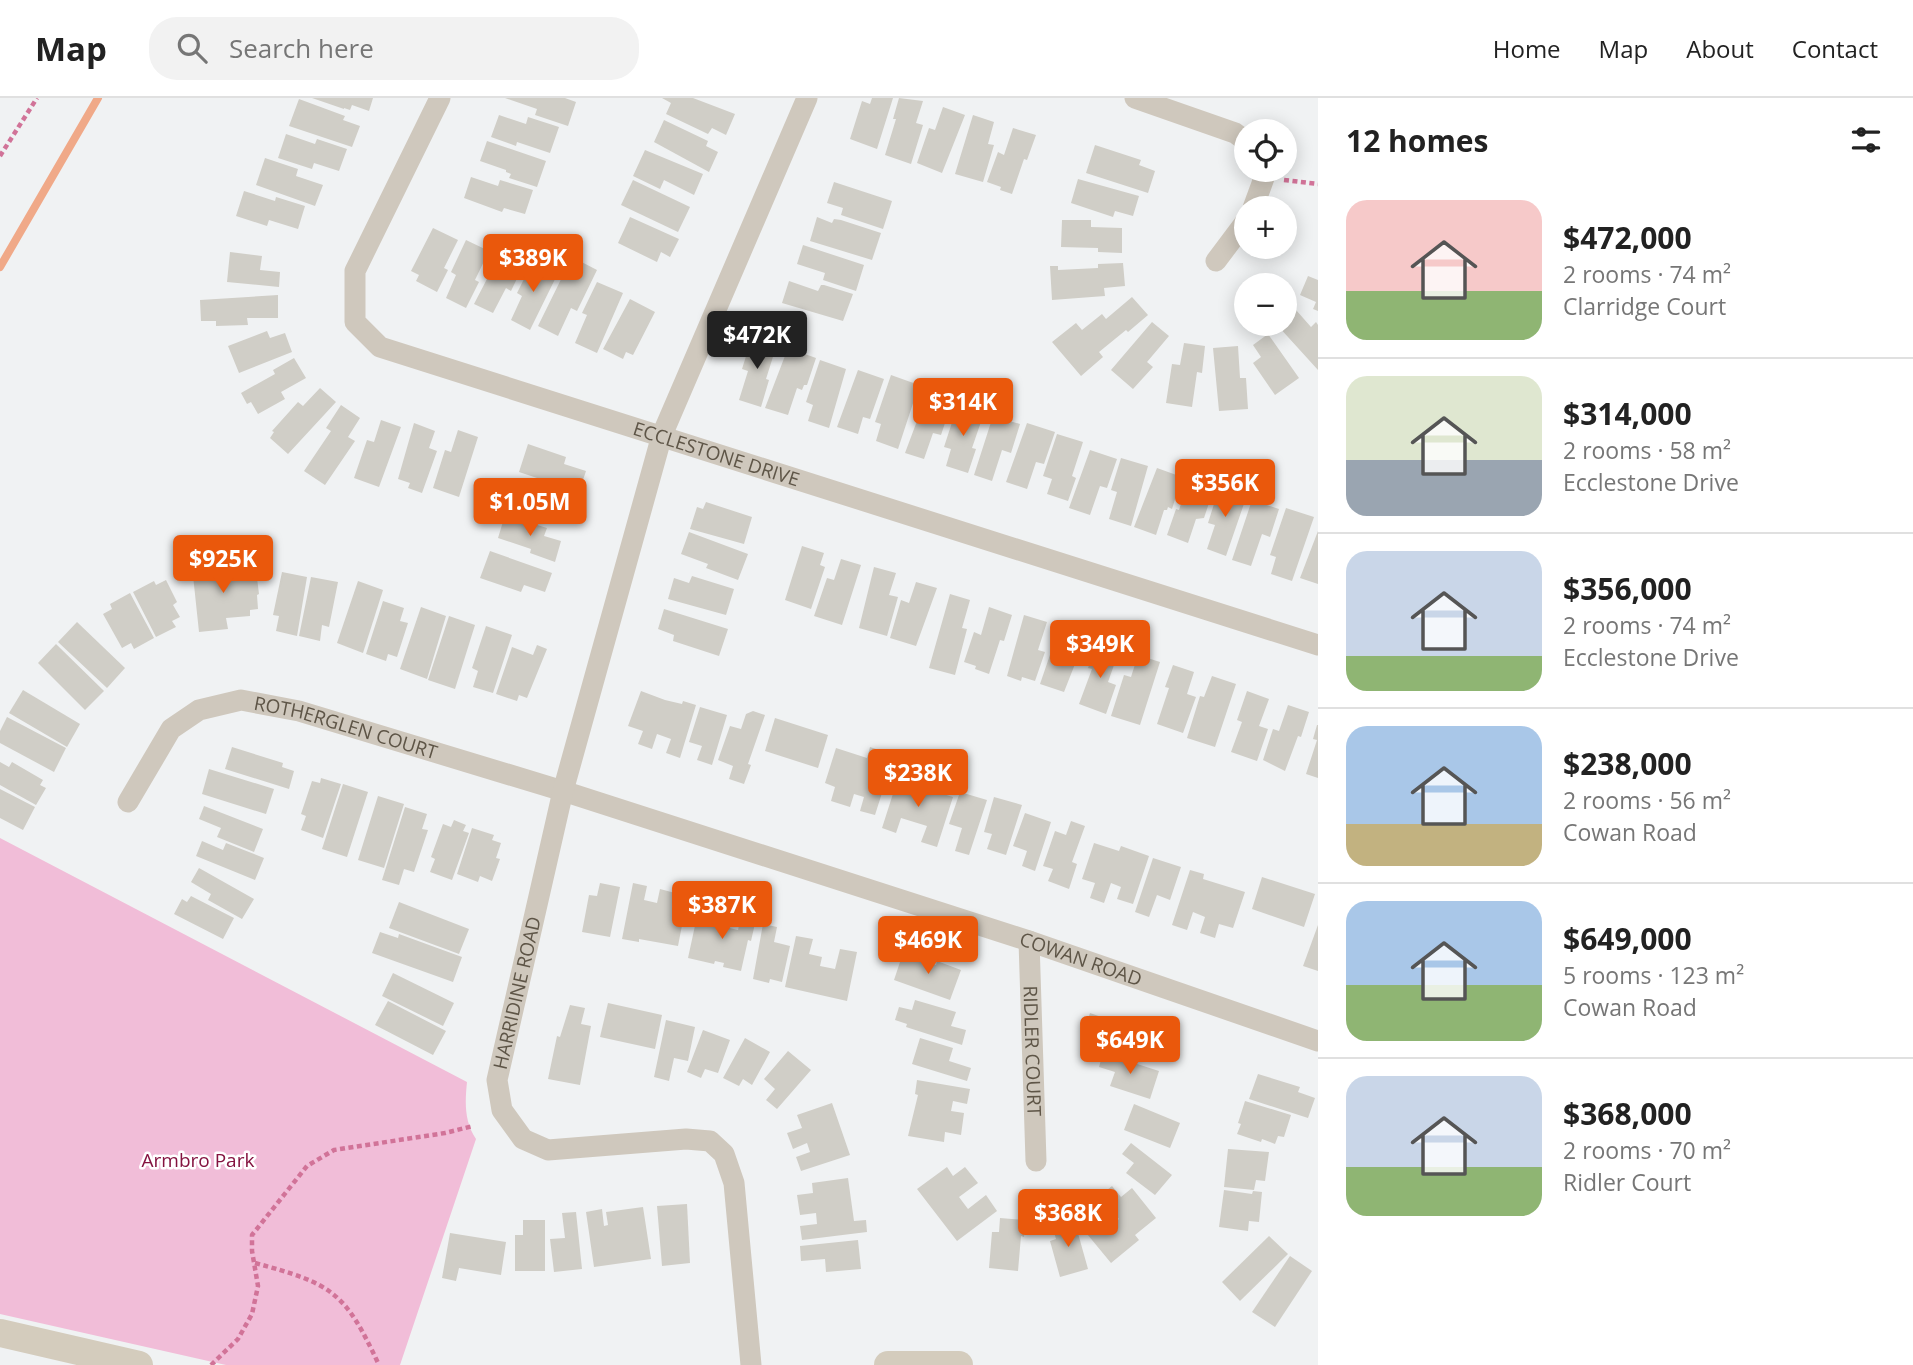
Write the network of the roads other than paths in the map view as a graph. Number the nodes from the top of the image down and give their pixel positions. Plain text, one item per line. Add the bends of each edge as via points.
1 (440, 98) edge
2 (807, 98) edge
3 (1135, 98) edge
4 (1234, 133) edge
5 (1234, 237) edge
6 (1216, 261) dead end
7 (662, 435) junction
8 (1318, 645) edge
9 (563, 791) junction
10 (128, 802) dead end
11 (1030, 941) junction
12 (1318, 1041) edge
13 (1036, 1161) dead end
14 (0, 1334) edge
15 (139, 1365) edge
16 (751, 1365) edge
17 (888, 1365) edge
18 (959, 1365) edge

1 - 7 street, ECCLESTONE DRIVE via 355,271 355,322 380,347
2 - 7 street, HARRIDINE ROAD
3 - 4 street
5 - 6 street
7 - 8 street, ECCLESTONE DRIVE
7 - 9 street, HARRIDINE ROAD
9 - 10 street, ROTHERGLEN COURT via 299,711 241,700 199,710 171,729
9 - 11 street, COWAN ROAD
9 - 16 street, HARRIDINE ROAD via 497,1080 502,1110 523,1139 548,1150 686,1139 710,1141 724,1154 734,1183
11 - 12 street, COWAN ROAD
11 - 13 street, RIDLER COURT
14 - 15 main road
17 - 18 main road

